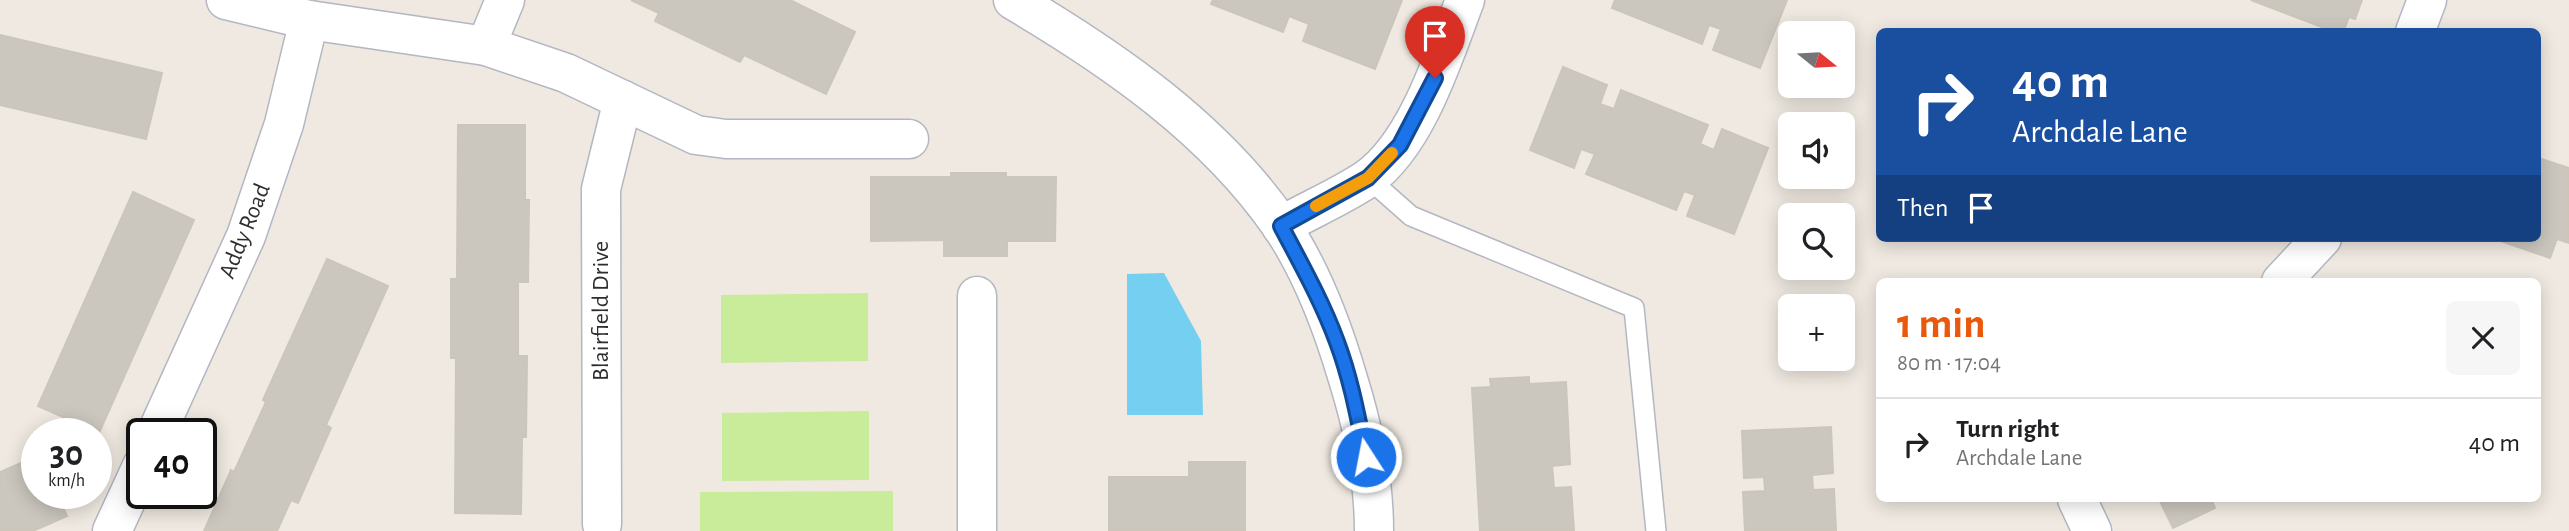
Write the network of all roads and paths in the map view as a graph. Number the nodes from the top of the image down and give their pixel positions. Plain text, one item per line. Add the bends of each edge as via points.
1 (226, 0) edge
2 (505, 0) edge
3 (1013, 0) edge
4 (1465, 0) edge
5 (2427, 0) edge
6 (310, 20) junction
7 (2416, 28) edge
8 (486, 46) junction
9 (623, 100) junction
10 (909, 139) dead end
11 (1368, 178) junction
12 (1281, 226) junction
13 (2318, 242) edge
14 (2285, 278) edge
15 (977, 296) dead end
16 (163, 418) edge
17 (126, 501) edge
18 (2078, 502) edge
19 (602, 524) dead end
20 (112, 531) edge
21 (977, 531) edge
22 (1374, 531) edge
23 (1656, 531) edge
24 (2092, 531) edge

1 - 6 street
2 - 8 street
3 - 12 street via 1160,99 1243,176
4 - 11 street via 1426,99 1400,145
5 - 7 street
6 - 8 street
6 - 16 street, Addy Road via 285,124 246,236
8 - 9 street
9 - 10 street via 696,135
9 - 19 street, Blairfield Drive via 601,189
11 - 12 street
11 - 23 lane via 1411,216 1634,308
12 - 22 street via 1313,284 1337,342 1364,446
13 - 14 street
15 - 21 street
17 - 20 street
18 - 24 street

